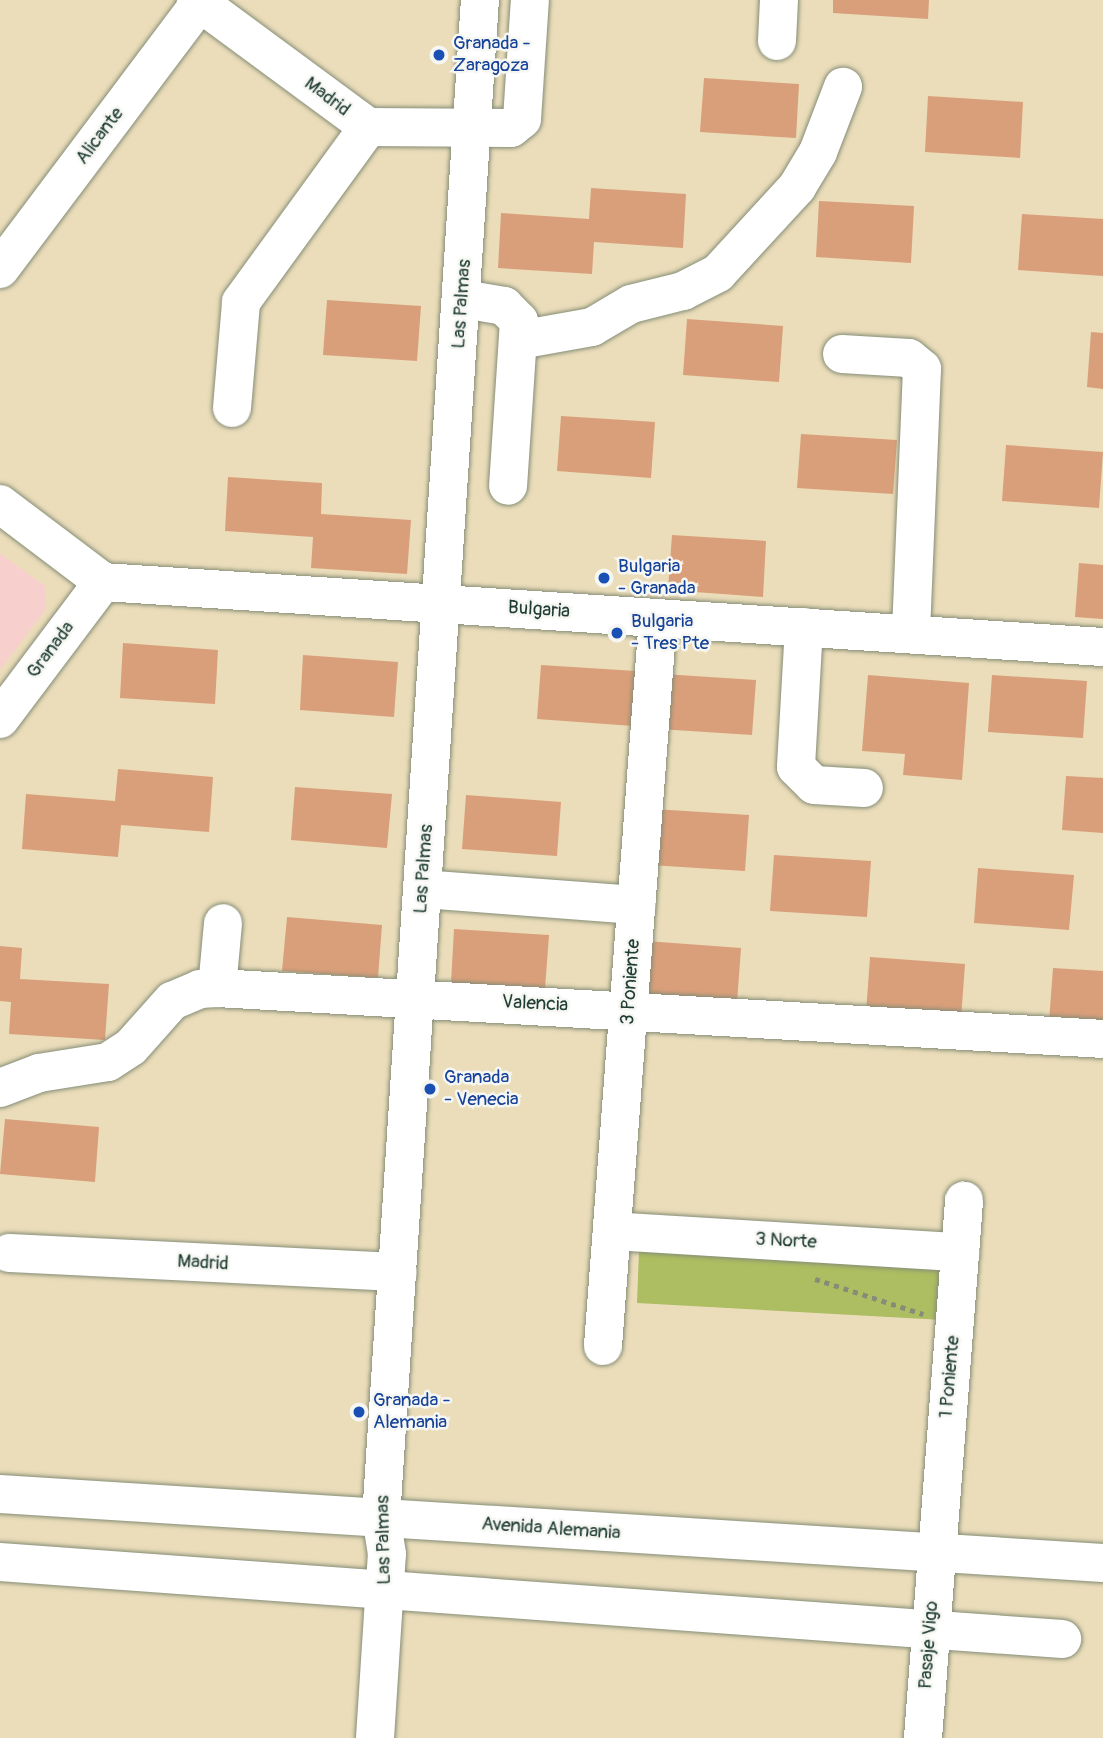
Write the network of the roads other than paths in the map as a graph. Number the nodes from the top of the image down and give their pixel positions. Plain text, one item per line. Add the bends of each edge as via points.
1 (480, 0) edge
2 (530, 0) edge
3 (779, 0) edge
4 (198, 1) edge
5 (777, 41) dead end
6 (843, 86) dead end
7 (368, 127) junction
8 (474, 127) junction
9 (0, 269) edge
10 (463, 299) junction
11 (519, 341) junction
12 (842, 354) dead end
13 (232, 408) dead end
14 (508, 486) dead end
15 (0, 504) edge
16 (103, 582) junction
17 (442, 603) junction
18 (658, 618) junction
19 (804, 627) junction
20 (911, 634) junction
21 (1103, 647) edge
22 (0, 719) edge
23 (864, 788) dead end
24 (423, 889) junction
25 (636, 905) junction
26 (223, 923) dead end
27 (217, 988) junction
28 (416, 997) junction
29 (628, 1010) junction
30 (1103, 1039) edge
31 (0, 1088) edge
32 (964, 1201) dead end
33 (611, 1231) junction
34 (960, 1252) junction
35 (9, 1253) dead end
36 (398, 1272) junction
37 (603, 1346) dead end
38 (0, 1494) edge
39 (381, 1518) junction
40 (936, 1553) junction
41 (0, 1562) edge
42 (1103, 1563) edge
43 (385, 1590) junction
44 (930, 1630) junction
45 (1062, 1639) dead end
46 (375, 1738) edge
47 (923, 1738) edge

1 - 8 street, Las Palmas
2 - 8 street, Madrid via 522,122 511,128
3 - 5 street
4 - 7 street, Madrid
4 - 9 street, Alicante
6 - 11 street via 818,152 797,187 718,273 683,291 631,304 592,327
7 - 8 street, Madrid
7 - 13 street via 241,302
8 - 10 street, Las Palmas
10 - 11 street via 510,309 519,321
10 - 17 street, Las Palmas
11 - 14 street
12 - 20 street via 909,358 922,369
15 - 16 street
16 - 17 street, Bulgaria
16 - 22 street, Granada
17 - 18 street, Bulgaria
17 - 24 street, Las Palmas
18 - 19 street, Bulgaria
18 - 25 street, 3 Poniente
19 - 20 street, Bulgaria
19 - 23 street via 796,767 814,785
20 - 21 street, Bulgaria
24 - 25 street
24 - 28 street, Las Palmas
25 - 29 street, 3 Poniente
26 - 27 street
27 - 28 street, Valencia via 380,1000
27 - 31 street, Valencia via 200,989 172,1001 131,1047 108,1062 39,1073
28 - 29 street, Valencia
28 - 36 street, Las Palmas
29 - 30 street, Valencia
29 - 33 street, 3 Poniente
32 - 34 street, 1 Poniente
33 - 34 street, 3 Norte
33 - 37 street, 3 Poniente
34 - 40 street, 1 Poniente
35 - 36 street, Madrid
36 - 39 street, Las Palmas
38 - 39 street, Avenida Alemania
39 - 40 street, Avenida Alemania
39 - 43 street, Las Palmas via 387,1554
40 - 42 street, Avenida Alemania
40 - 44 street, Pasaje Vigo
41 - 43 street
43 - 44 street
43 - 46 street, Las Palmas
44 - 45 street
44 - 47 street, Pasaje Vigo

